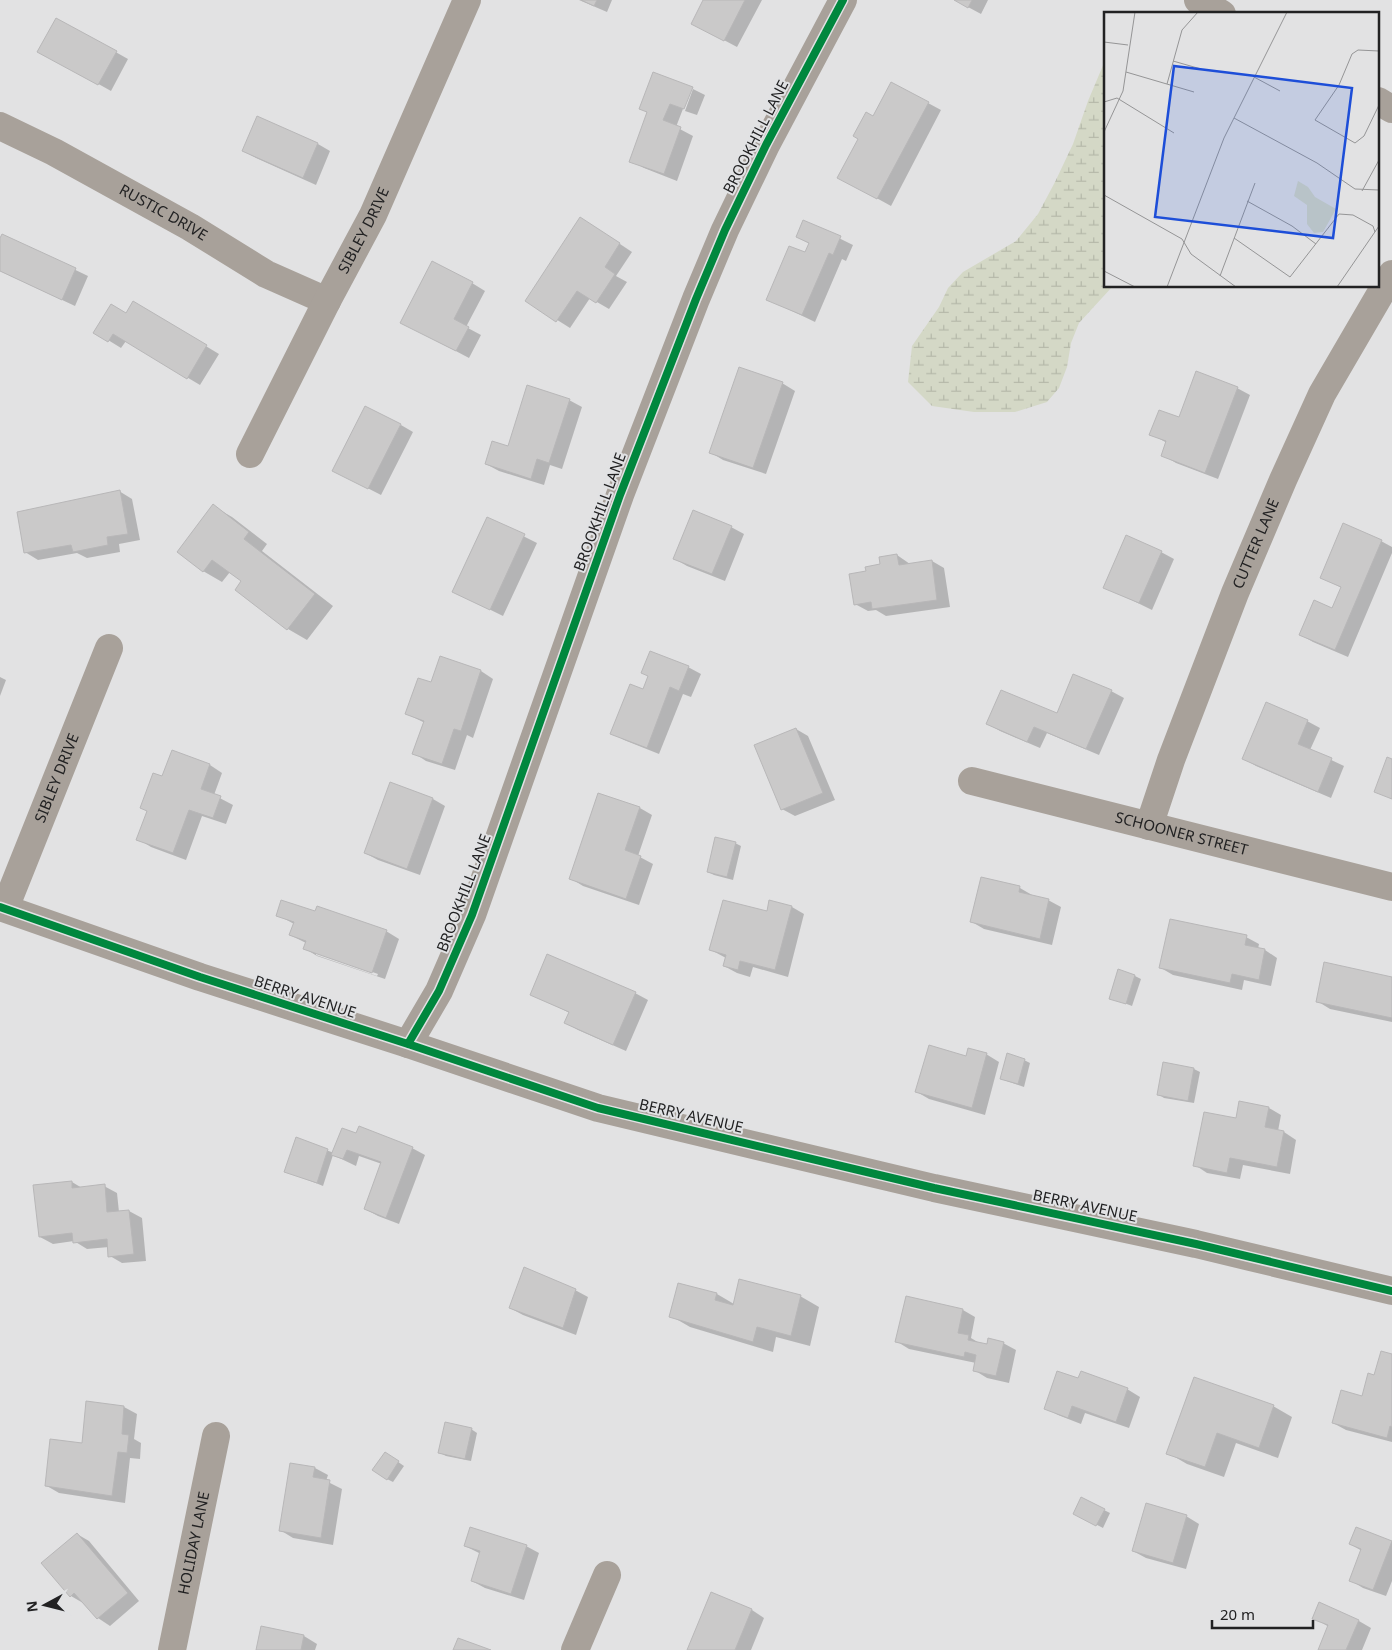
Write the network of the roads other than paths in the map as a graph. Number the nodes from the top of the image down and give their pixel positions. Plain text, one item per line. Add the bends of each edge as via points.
1 (467, 0) edge
2 (843, 0) edge
3 (1198, 0) edge
4 (1219, 12) edge
5 (1380, 102) edge
6 (1392, 109) edge
7 (0, 126) edge
8 (1392, 274) edge
9 (327, 301) junction
10 (250, 454) dead end
11 (109, 648) dead end
12 (972, 781) dead end
13 (1149, 826) junction
14 (1392, 887) edge
15 (2, 907) edge
16 (408, 1044) junction
17 (1392, 1291) edge
18 (216, 1436) dead end
19 (607, 1575) dead end
20 (172, 1650) edge
21 (575, 1650) edge

1 - 9 street, SIBLEY DRIVE via 373,215
2 - 16 street, BROOKHILL LANE via 766,145 696,299 620,495 472,915 439,991
3 - 4 street
5 - 6 street
7 - 9 street, RUSTIC DRIVE via 173,218 266,274
8 - 13 street, CUTTER LANE via 1322,394 1283,480 1235,593
9 - 10 street, SIBLEY DRIVE
11 - 15 street, SIBLEY DRIVE
12 - 13 street, SCHOONER STREET
13 - 14 street, SCHOONER STREET
15 - 16 street, BERRY AVENUE via 200,977
16 - 17 street, BERRY AVENUE via 598,1108
18 - 20 street, HOLIDAY LANE
19 - 21 street

